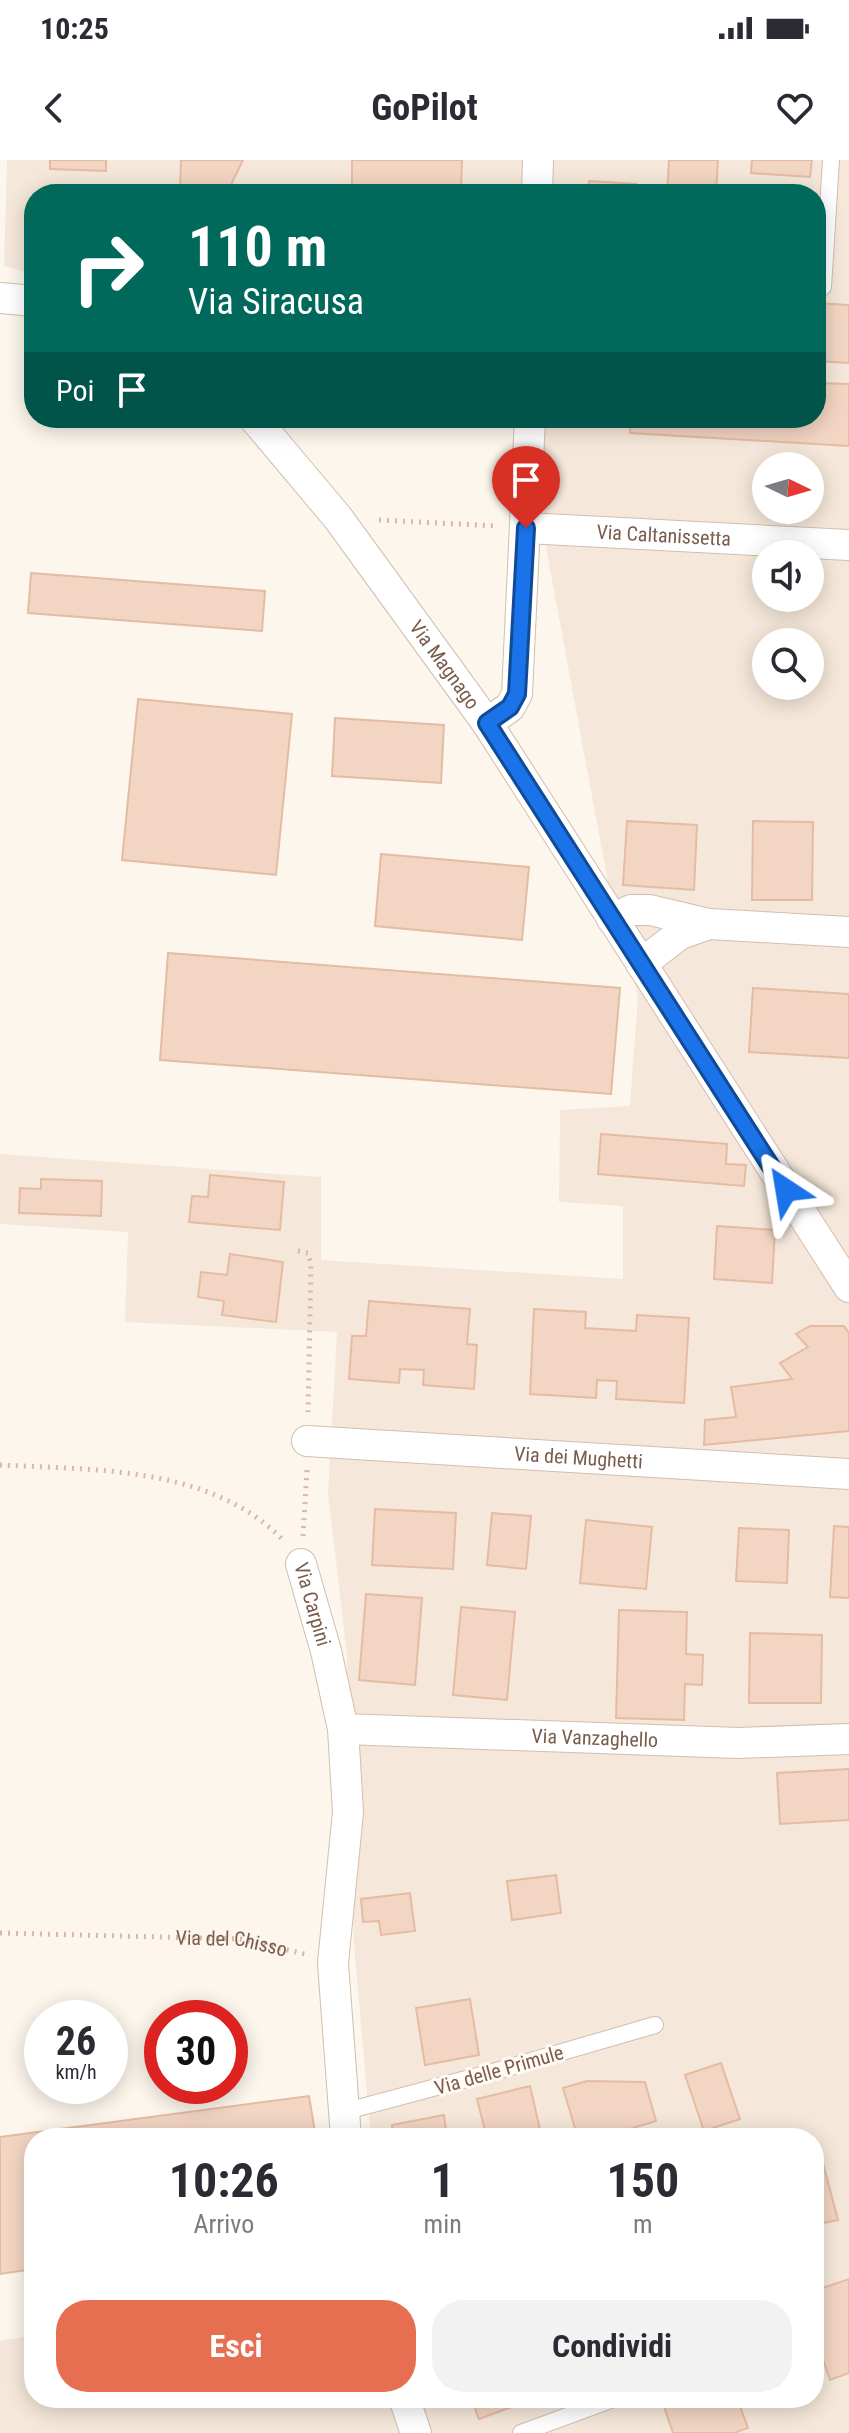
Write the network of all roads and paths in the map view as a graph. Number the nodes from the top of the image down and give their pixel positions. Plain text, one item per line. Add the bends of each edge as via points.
1 (538, 160) edge
2 (831, 160) edge
3 (537, 184) edge
4 (826, 239) edge
5 (0, 298) edge
6 (24, 300) edge
7 (262, 428) edge
8 (530, 428) edge
9 (338, 518) junction
10 (526, 528) junction
11 (849, 545) edge
12 (487, 723) junction
13 (612, 919) junction
14 (709, 924) junction
15 (849, 932) edge
16 (641, 964) junction
17 (298, 1251) dead end
18 (849, 1287) edge
19 (307, 1441) junction
20 (0, 1465) edge
21 (849, 1474) edge
22 (301, 1564) junction
23 (343, 1729) junction
24 (849, 1739) edge
25 (0, 1933) edge
26 (333, 1963) junction
27 (655, 2025) dead end
28 (345, 2125) edge
29 (407, 2408) edge
30 (589, 2408) edge
31 (416, 2433) edge
32 (521, 2433) edge

1 - 3 street
2 - 4 lane
5 - 6 street
7 - 9 street, Via Magnago
8 - 10 street
9 - 10 path
9 - 12 street, Via Magnago
10 - 11 street, Via Caltanissetta
10 - 12 street via 517,694 510,707
12 - 13 street, Via Magnago
13 - 14 street via 631,910 650,910
13 - 16 street, Via Magnago
14 - 15 street
14 - 16 street via 680,934
16 - 18 street, Via Magnago
17 - 19 path, Via Carpini via 308,1253 311,1265
19 - 21 street, Via dei Mughetti
19 - 22 path, Via Carpini
20 - 22 path via 123,1472 206,1493 265,1524
22 - 23 street, Via Carpini
23 - 24 street, Via Vanzaghello via 738,1743
23 - 26 street, Via Carpini via 348,1812
25 - 26 path, Via del Chisso via 240,1939
26 - 28 street
27 - 28 lane, Via delle Primule via 500,2070
29 - 31 street
30 - 32 lane

